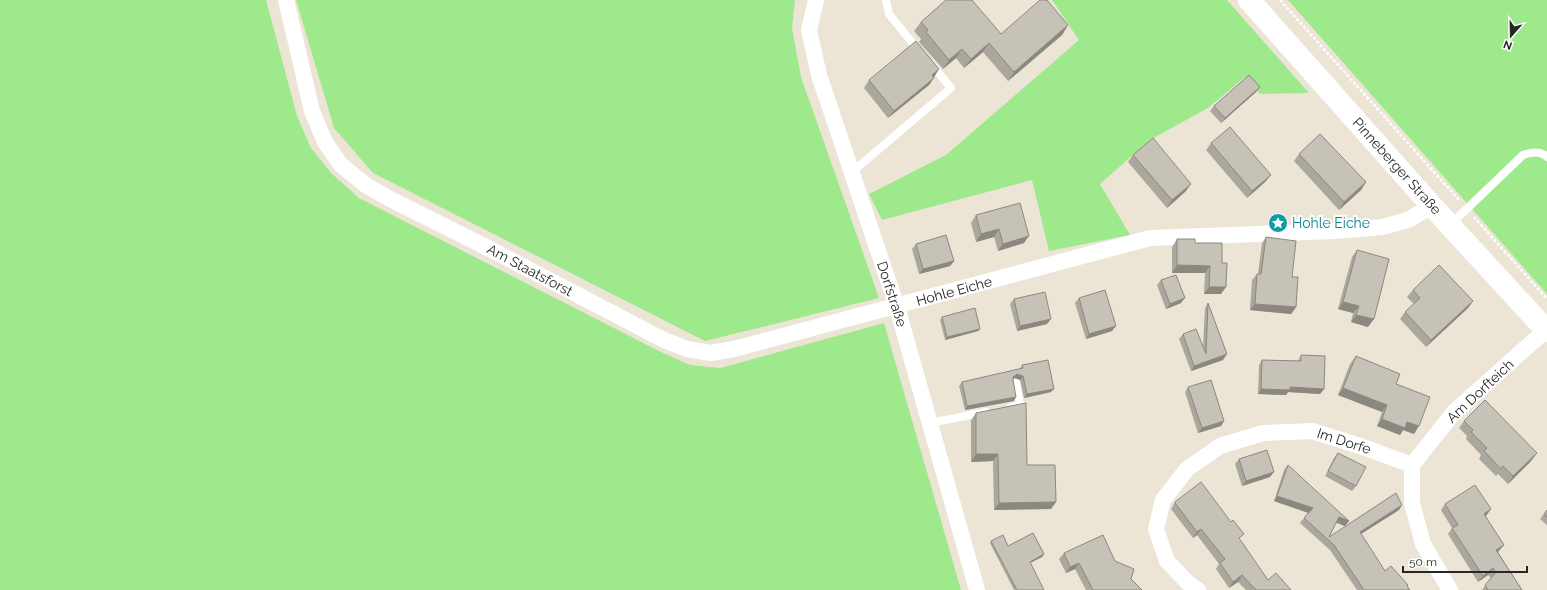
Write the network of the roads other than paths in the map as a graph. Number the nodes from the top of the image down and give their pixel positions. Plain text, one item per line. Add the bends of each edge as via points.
1 (286, 0) edge
2 (816, 0) edge
3 (886, 0) edge
4 (1249, 0) edge
5 (1547, 156) edge
6 (852, 172) junction
7 (1432, 206) junction
8 (1450, 225) junction
9 (897, 307) junction
10 (1547, 330) edge
11 (1016, 383) dead end
12 (930, 423) junction
13 (1412, 465) junction
14 (977, 590) edge
15 (1198, 590) edge
16 (1450, 590) edge

1 - 9 street, Am Staatsforst via 312,111 325,142 341,165 367,186 394,201 664,340 687,349 711,353 734,350
2 - 6 street, Dorfstraße via 809,30 819,75
3 - 6 lane via 889,14 951,88
4 - 7 main road, Pinneberger Straße
5 - 8 lane via 1533,152 1523,155
6 - 9 street, Dorfstraße
7 - 8 main road, Pinneberger Straße
7 - 9 street, Hohle Eiche via 1408,220 1382,227 1150,238
8 - 10 main road, Pinneberger Straße
9 - 12 street, Dorfstraße
10 - 13 street, Am Dorfteich via 1455,411
11 - 12 lane via 1020,405
12 - 14 street, Dorfstraße
13 - 15 street, Im Dorfe via 1312,431 1263,432 1220,446 1187,469 1163,500 1156,528 1167,561
13 - 16 street via 1412,503 1423,544

